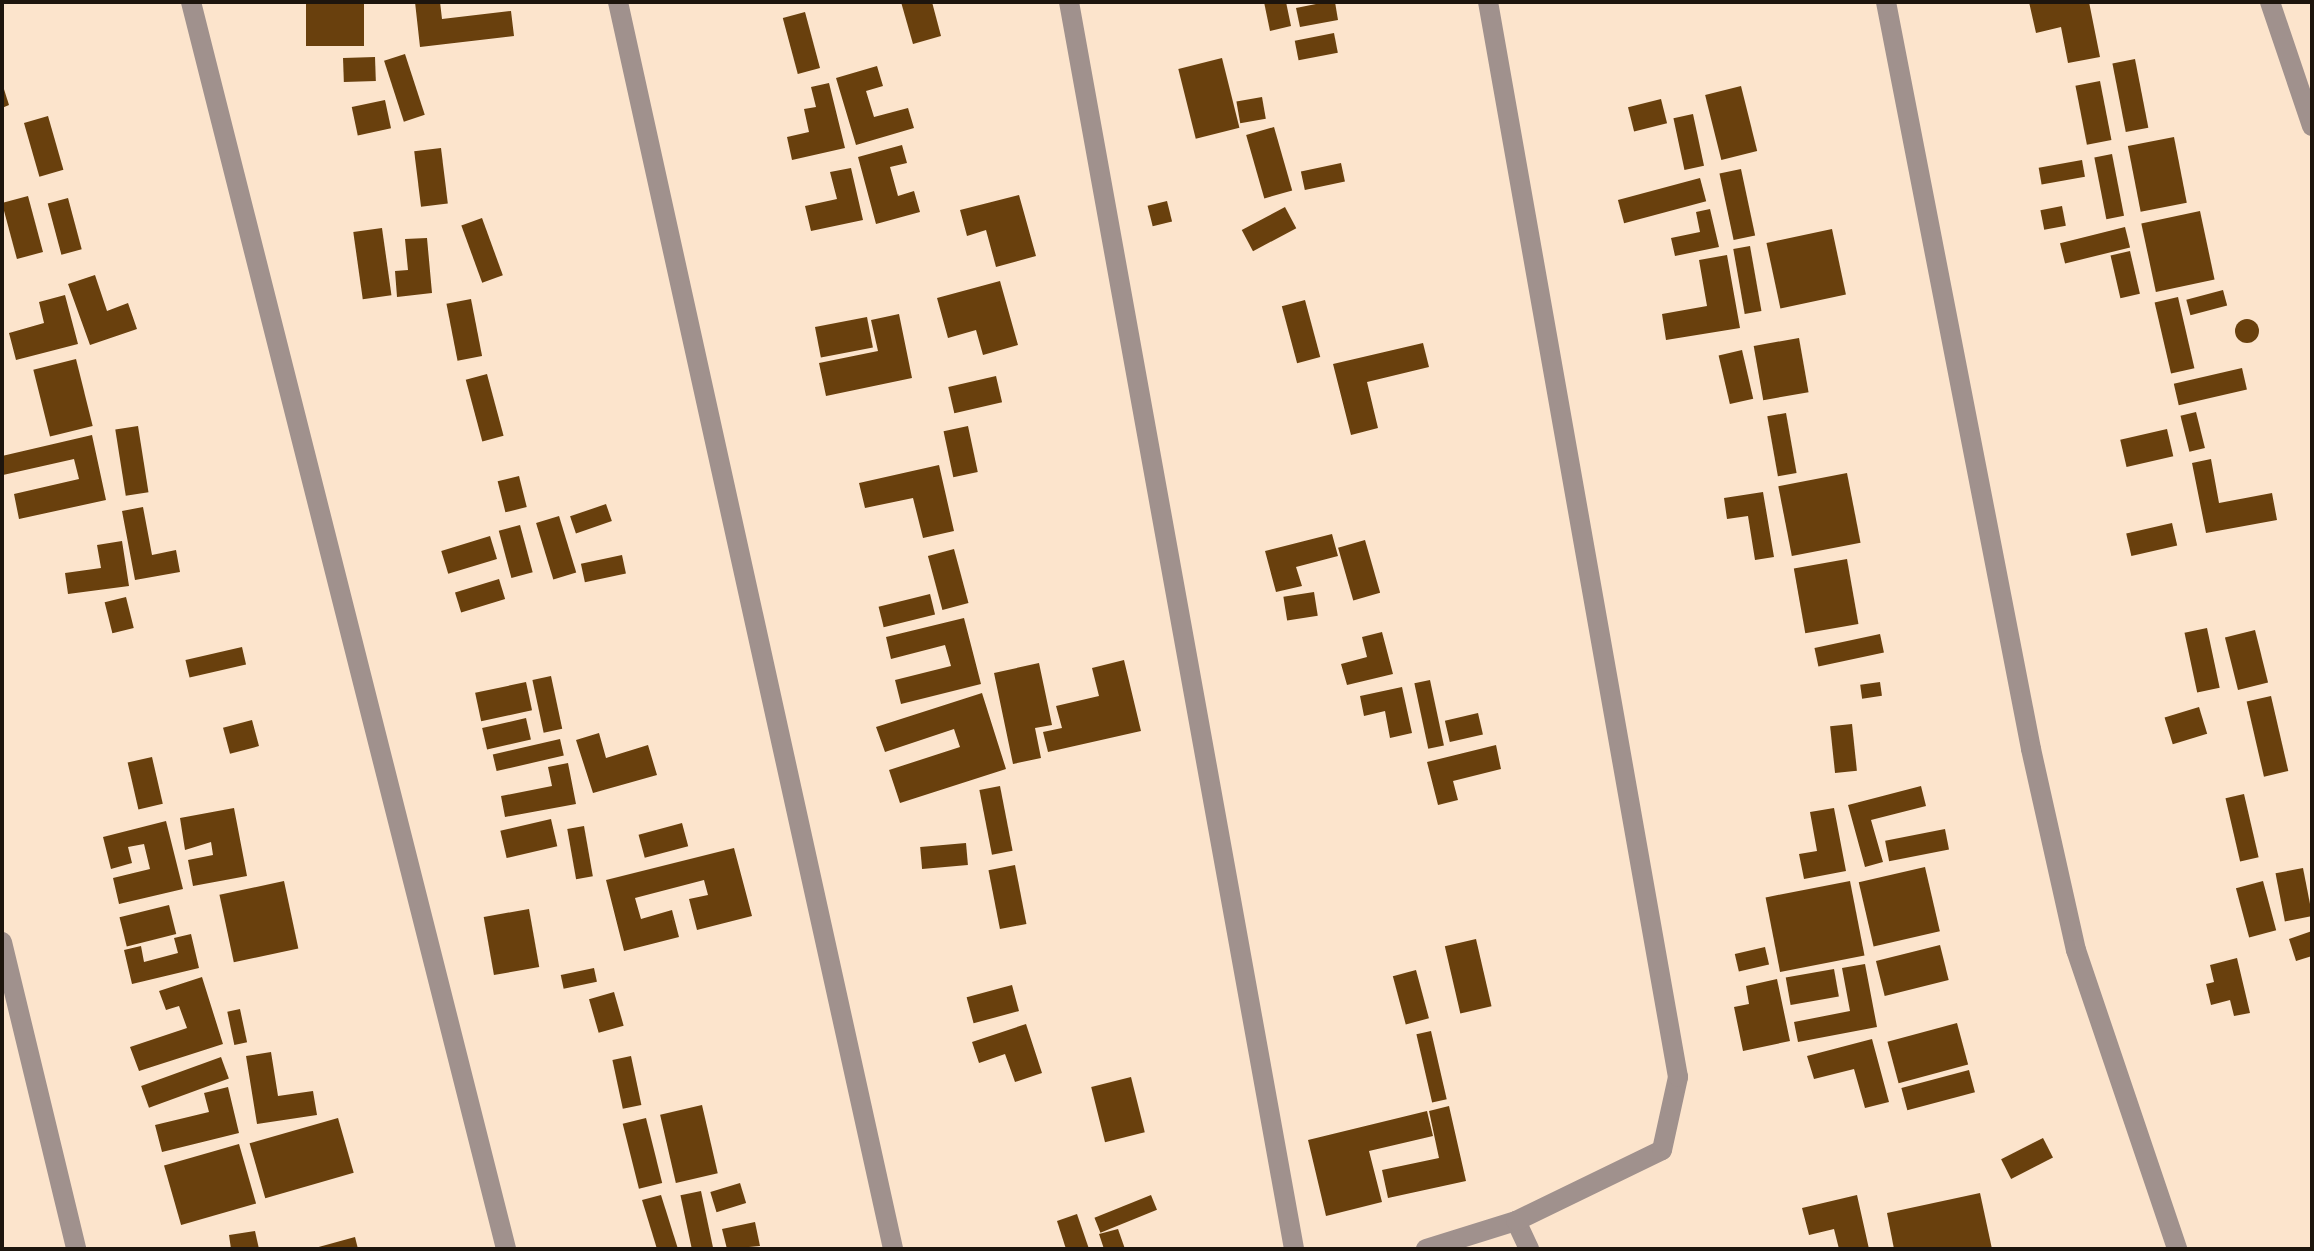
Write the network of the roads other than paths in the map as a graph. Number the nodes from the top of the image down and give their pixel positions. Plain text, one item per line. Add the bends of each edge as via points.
1 (191, 2) edge
2 (618, 2) edge
3 (1069, 2) edge
4 (1488, 2) edge
5 (1886, 2) edge
6 (2270, 2) edge
7 (2312, 126) edge
8 (2, 942) edge
9 (1516, 1221) junction
10 (76, 1249) edge
11 (506, 1249) edge
12 (893, 1249) edge
13 (1294, 1249) edge
14 (1426, 1249) edge
15 (1529, 1249) edge
16 (2177, 1249) edge

1 - 11 street
2 - 12 street
3 - 13 street
4 - 9 street via 1678,1077 1662,1150
5 - 16 street via 2029,742 2076,950
6 - 7 street
8 - 10 street
9 - 14 street
9 - 15 street

